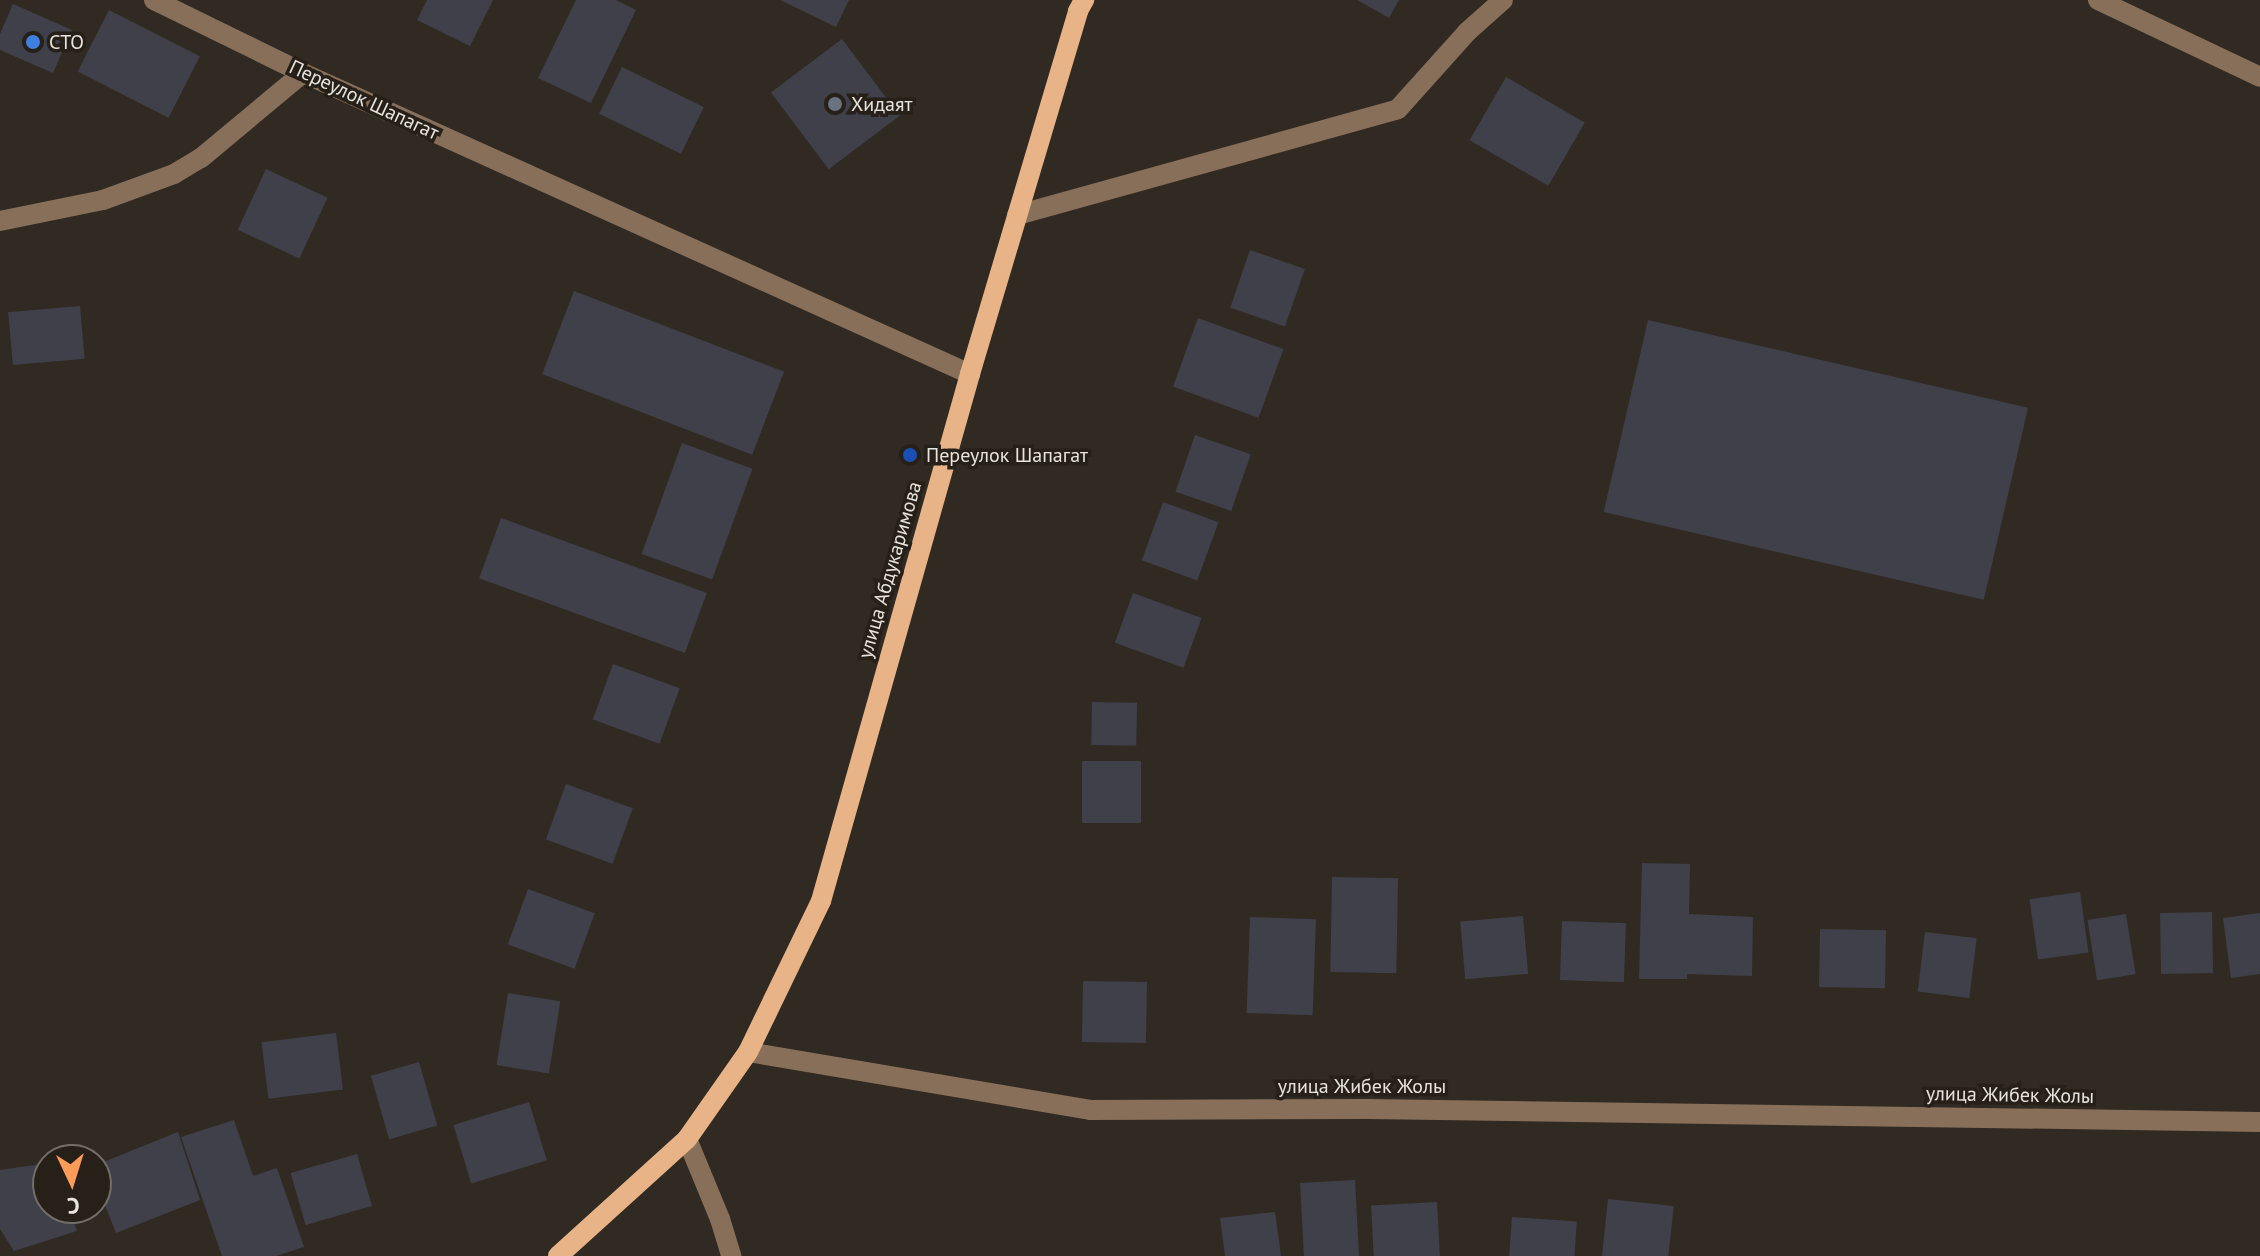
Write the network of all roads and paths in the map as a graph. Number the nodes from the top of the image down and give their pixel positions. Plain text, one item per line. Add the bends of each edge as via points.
1 (154, 0) edge
2 (1084, 0) edge
3 (1503, 0) edge
4 (2098, 0) edge
5 (303, 73) junction
6 (2260, 77) edge
7 (1017, 215) junction
8 (0, 221) edge
9 (970, 374) junction
10 (748, 1052) junction
11 (2260, 1122) edge
12 (687, 1139) junction
13 (558, 1256) edge
14 (731, 1256) edge

1 - 5 street, Переулок Шапагат
2 - 7 main road, улица Абдукаримова
3 - 7 street via 1398,109
4 - 6 street
5 - 8 street via 201,158 174,174 103,200
5 - 9 street, Переулок Шапагат
7 - 9 main road, улица Абдукаримова
9 - 10 main road, улица Абдукаримова via 821,901
10 - 11 street, улица Жибек Жолы via 1090,1110
10 - 12 main road
12 - 13 main road
12 - 14 street

